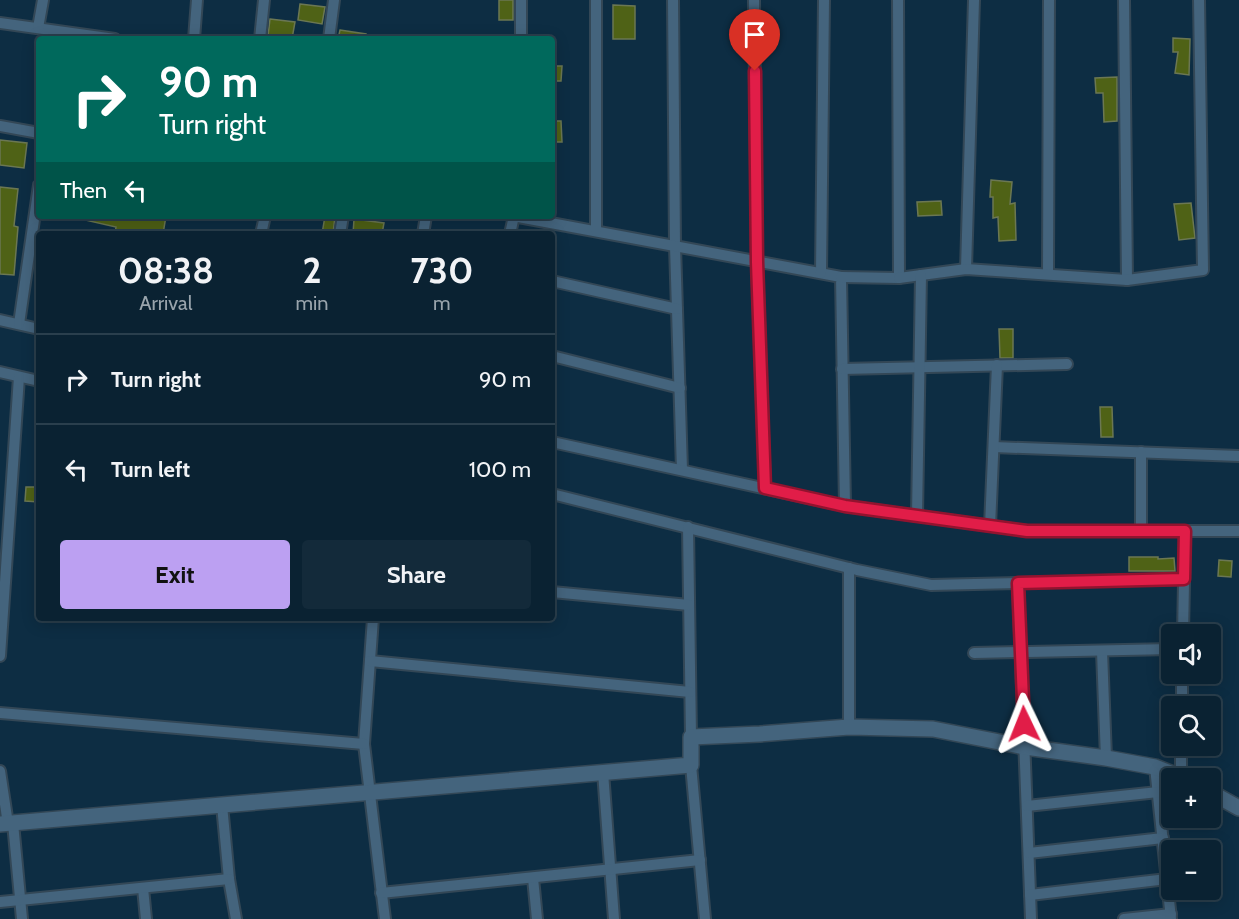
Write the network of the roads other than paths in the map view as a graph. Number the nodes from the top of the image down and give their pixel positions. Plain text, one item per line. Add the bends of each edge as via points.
1 (43, 0) edge
2 (197, 0) edge
3 (264, 0) edge
4 (334, 0) edge
5 (520, 0) edge
6 (596, 0) edge
7 (673, 0) edge
8 (754, 0) edge
9 (824, 0) edge
10 (898, 0) edge
11 (974, 0) edge
12 (1049, 0) edge
13 (1124, 0) edge
14 (1199, 0) edge
15 (0, 23) edge
16 (38, 28) junction
17 (94, 36) edge
18 (194, 36) edge
19 (260, 36) edge
20 (329, 36) edge
21 (520, 36) edge
22 (0, 126) edge
23 (36, 132) edge
24 (36, 206) edge
25 (530, 219) edge
26 (596, 231) junction
27 (675, 246) junction
28 (757, 262) junction
29 (966, 269) junction
30 (821, 273) junction
31 (1048, 273) junction
32 (921, 275) junction
33 (841, 277) junction
34 (898, 278) junction
35 (1127, 280) junction
36 (555, 282) edge
37 (677, 309) junction
38 (0, 320) edge
39 (19, 324) junction
40 (36, 328) edge
41 (555, 357) edge
42 (1067, 364) dead end
43 (997, 365) junction
44 (920, 366) junction
45 (842, 369) junction
46 (0, 372) edge
47 (19, 377) junction
48 (36, 380) edge
49 (680, 388) junction
50 (555, 443) edge
51 (994, 447) junction
52 (1141, 452) junction
53 (1239, 456) edge
54 (682, 471) junction
55 (765, 488) junction
56 (555, 495) edge
57 (845, 506) junction
58 (917, 516) junction
59 (990, 526) junction
60 (688, 527) junction
61 (1141, 531) junction
62 (1185, 531) junction
63 (1239, 531) edge
64 (849, 568) junction
65 (1184, 579) junction
66 (1018, 583) junction
67 (555, 592) edge
68 (689, 605) junction
69 (373, 621) edge
70 (1183, 624) edge
71 (1161, 649) edge
72 (1102, 651) junction
73 (974, 653) dead end
74 (1021, 653) junction
75 (0, 656) edge
76 (370, 661) junction
77 (690, 692) junction
78 (0, 713) edge
79 (849, 727) junction
80 (691, 736) junction
81 (364, 744) junction
82 (1025, 747) junction
83 (1106, 758) junction
84 (691, 765) junction
85 (1155, 767) junction
86 (1161, 769) edge
87 (0, 771) edge
88 (603, 772) junction
89 (369, 792) junction
90 (1158, 792) junction
91 (222, 805) junction
92 (1027, 806) junction
93 (7, 824) edge
94 (1163, 838) joint
95 (1029, 853) junction
96 (700, 860) junction
97 (610, 870) junction
98 (533, 878) junction
99 (229, 879) junction
100 (1161, 880) edge
101 (143, 888) junction
102 (381, 893) junction
103 (1030, 895) junction
104 (20, 900) junction
105 (1169, 900) edge
106 (0, 902) edge
107 (1171, 917) edge
108 (22, 919) edge
109 (146, 919) edge
110 (236, 919) edge
111 (385, 919) edge
112 (537, 919) edge
113 (614, 919) edge
114 (705, 919) edge
115 (1031, 919) edge
116 (1124, 919) edge

1 - 16 street
2 - 18 street
3 - 19 street
4 - 20 street
5 - 21 street
6 - 26 street
7 - 27 street
8 - 28 street
9 - 30 street
10 - 34 street
11 - 29 street
12 - 31 street
13 - 35 street
14 - 35 street via 1203,270
15 - 16 street
16 - 17 street
22 - 23 street
24 - 39 street
25 - 26 street
26 - 27 street
27 - 28 street
27 - 37 street
28 - 30 street
28 - 55 street
29 - 31 street
29 - 32 street
30 - 33 street
31 - 35 street
32 - 34 street
32 - 44 street
33 - 34 street
33 - 45 street
36 - 37 street
37 - 49 street
38 - 39 street
39 - 40 street
41 - 49 street
42 - 43 street
43 - 44 street
43 - 51 street
44 - 45 street
44 - 58 street
45 - 57 street
46 - 47 street
47 - 48 street
47 - 75 street
49 - 54 street
50 - 54 street
51 - 52 street
51 - 59 street
52 - 53 street
52 - 61 street
54 - 55 street
55 - 57 street
56 - 60 street
57 - 58 street
58 - 59 street
59 - 61 street via 1027,531
60 - 64 street
60 - 68 street
61 - 62 street
62 - 63 street
62 - 65 street
64 - 66 street via 931,585
64 - 79 street
65 - 66 street
65 - 70 street
66 - 74 street
67 - 68 street
68 - 77 street
69 - 76 street
71 - 72 street
72 - 74 street
72 - 83 street
73 - 74 street
74 - 82 street
76 - 77 street
76 - 81 street
77 - 80 street
78 - 81 street
79 - 80 street
79 - 82 street via 933,729
80 - 84 street
81 - 89 street
82 - 83 street
82 - 92 street
83 - 85 street
84 - 88 street
84 - 96 street
85 - 86 street
85 - 90 street
87 - 93 street
88 - 89 street
88 - 97 street
89 - 91 street
89 - 102 street
90 - 92 street
90 - 94 street
91 - 93 street
91 - 99 street
92 - 95 street
93 - 104 street
94 - 95 street
95 - 103 street
96 - 97 street
96 - 114 street
97 - 98 street
97 - 113 street
98 - 102 street
98 - 112 street
99 - 101 street
99 - 110 street
100 - 103 street
101 - 104 street
101 - 109 street
102 - 111 street
103 - 115 street
104 - 106 street
104 - 108 street
105 - 107 street
107 - 116 street

